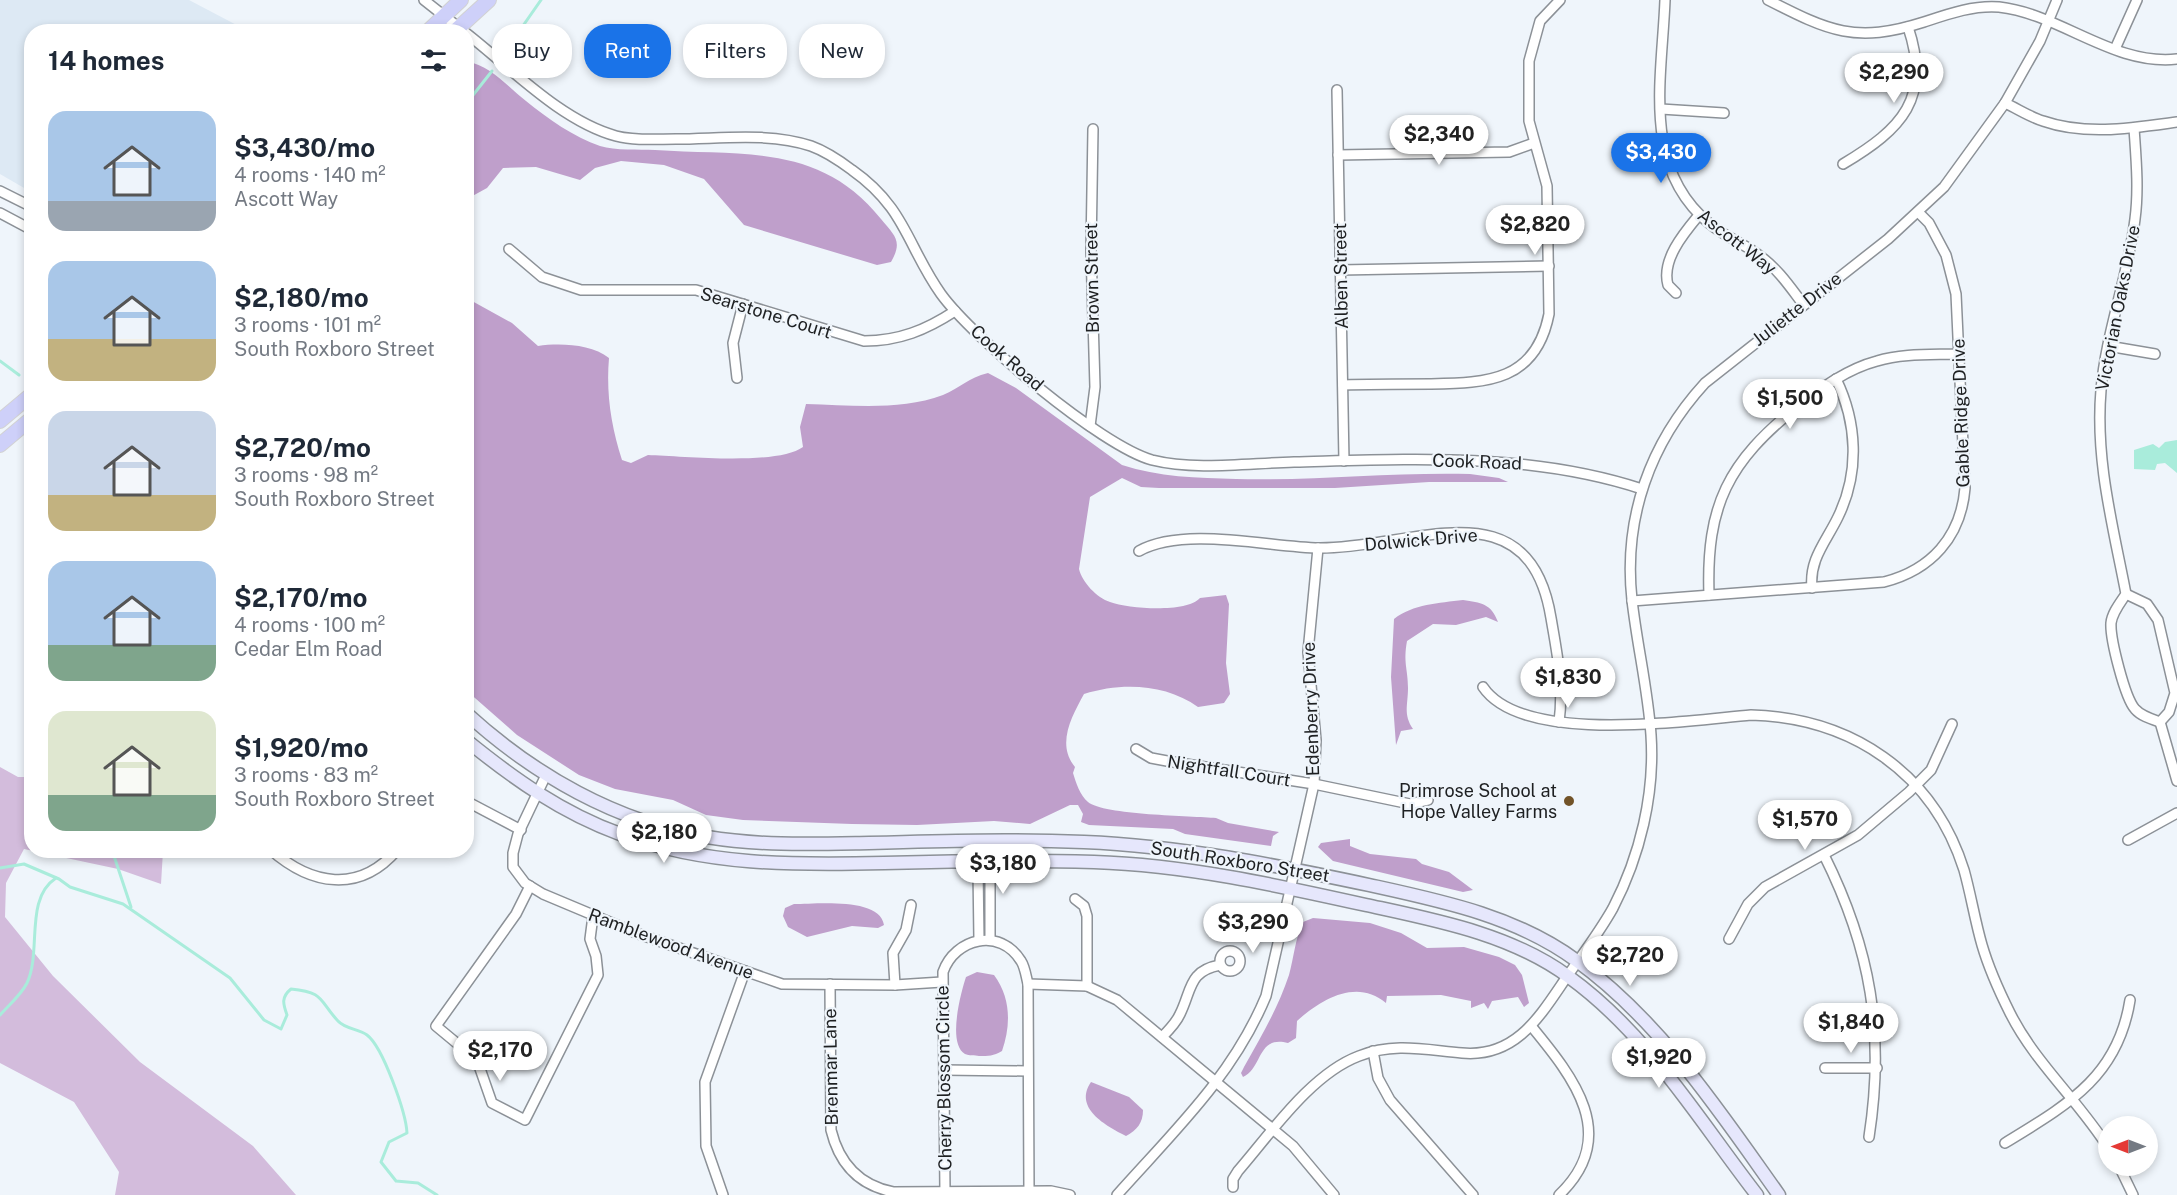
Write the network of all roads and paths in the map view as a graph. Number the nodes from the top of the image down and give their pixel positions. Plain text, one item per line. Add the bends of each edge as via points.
1 (424, 0) edge
2 (461, 0) edge
3 (489, 0) edge
4 (1560, 0) edge
5 (1665, 0) edge
6 (1768, 0) edge
7 (2057, 0) edge
8 (2137, 0) edge
9 (1970, 4) edge
10 (445, 16) junction
11 (2047, 22) junction
12 (436, 24) edge
13 (454, 24) edge
14 (467, 24) edge
15 (1908, 27) junction
16 (474, 41) edge
17 (2115, 49) junction
18 (2177, 59) edge
19 (1337, 90) dead end
20 (2005, 103) junction
21 (1661, 110) junction
22 (1724, 113) dead end
23 (2177, 122) edge
24 (2134, 128) junction
25 (1093, 129) dead end
26 (1534, 143) junction
27 (1338, 155) junction
28 (1844, 164) dead end
29 (0, 191) edge
30 (24, 203) edge
31 (1918, 212) junction
32 (0, 213) edge
33 (1699, 215) junction
34 (24, 226) edge
35 (509, 249) dead end
36 (1549, 267) junction
37 (1340, 270) junction
38 (1676, 293) dead end
39 (744, 304) junction
40 (1803, 304) junction
41 (955, 311) junction
42 (2108, 346) junction
43 (1959, 354) junction
44 (2155, 354) dead end
45 (737, 378) dead end
46 (1836, 379) junction
47 (1343, 386) junction
48 (24, 401) edge
49 (0, 421) edge
50 (24, 425) edge
51 (1090, 426) junction
52 (0, 445) edge
53 (1344, 461) junction
54 (1642, 489) junction
55 (1318, 548) junction
56 (1139, 551) dead end
57 (1812, 588) junction
58 (2126, 594) junction
59 (1709, 595) junction
60 (1632, 601) junction
61 (1483, 687) dead end
62 (474, 720) edge
63 (1559, 722) junction
64 (2160, 722) junction
65 (1650, 723) junction
66 (1952, 724) dead end
67 (474, 746) edge
68 (1136, 749) dead end
69 (546, 775) junction
70 (2177, 781) edge
71 (1314, 784) junction
72 (1915, 785) junction
73 (537, 794) junction
74 (1428, 800) dead end
75 (474, 805) edge
76 (2177, 813) edge
77 (521, 830) junction
78 (2128, 840) dead end
79 (983, 842) junction
80 (1824, 855) junction
81 (281, 858) edge
82 (389, 858) edge
83 (984, 862) junction
84 (1295, 869) junction
85 (530, 886) junction
86 (1292, 888) junction
87 (1075, 899) dead end
88 (911, 905) dead end
89 (593, 916) junction
90 (1729, 939) dead end
91 (979, 940) junction
92 (990, 940) junction
93 (1579, 962) junction
94 (1220, 964) dead end
95 (745, 971) junction
96 (1568, 975) junction
97 (942, 982) junction
98 (830, 984) junction
99 (1028, 984) junction
100 (895, 985) junction
101 (1087, 986) junction
102 (2130, 1000) dead end
103 (1532, 1026) junction
104 (1162, 1037) junction
105 (1373, 1051) junction
106 (1825, 1068) dead end
107 (1877, 1068) junction
108 (944, 1070) junction
109 (1027, 1071) junction
110 (1217, 1082) junction
111 (2072, 1101) junction
112 (1274, 1130) junction
113 (2098, 1135) edge
114 (1869, 1137) dead end
115 (2005, 1143) dead end
116 (2124, 1176) edge
117 (1233, 1187) dead end
118 (1029, 1192) junction
119 (945, 1193) junction
120 (723, 1195) edge
121 (1070, 1195) edge
122 (1117, 1195) edge
123 (1334, 1195) edge
124 (1473, 1195) edge
125 (1559, 1195) edge
126 (1757, 1195) edge
127 (1779, 1195) edge
128 (2133, 1195) edge

1 - 10 street, Cook Road
2 - 10 main road
3 - 14 main road
4 - 26 street via 1540,21 1529,61 1529,121
5 - 21 street, Ascott Way
6 - 15 street via 1840,32 1872,34
7 - 11 street, Juliette Drive
8 - 17 street
9 - 11 street via 2008,9
9 - 15 street
10 - 12 main road
10 - 13 street, Cook Road
11 - 17 street
11 - 20 street, Juliette Drive
15 - 28 street via 1917,65 1906,110 1880,142
16 - 41 street, Cook Road via 576,118 614,135 642,139 772,139 811,146 826,153 890,204
17 - 18 street via 2148,60
19 - 27 street, Alben Street
20 - 24 street via 2061,127
20 - 31 street, Juliette Drive via 1962,164
21 - 22 street
21 - 33 street, Ascott Way via 1660,132 1668,166 1683,197
23 - 24 street
24 - 42 street, Victorian Oaks Drive via 2135,219
25 - 51 street, Brown Street via 1095,387
26 - 27 street via 1509,152
26 - 36 street via 1546,186
27 - 37 street, Alben Street
29 - 30 street
31 - 40 street, Juliette Drive
31 - 43 street, Gable Ridge Drive via 1939,239 1952,272
32 - 34 street
33 - 38 street via 1677,244 1668,269 1668,285
33 - 40 street, Ascott Way via 1762,257
35 - 39 street, Searstone Court via 542,278 581,290 696,290
36 - 37 street
36 - 47 street via 1547,328 1536,352 1515,370 1477,383
37 - 47 street, Alben Street
39 - 41 street, Searstone Court via 864,341 885,341 915,333
39 - 45 street via 733,343
40 - 54 street, Juliette Drive via 1724,366 1688,401 1661,442
41 - 51 street, Cook Road
42 - 44 street
42 - 58 street, Victorian Oaks Drive via 2101,390 2100,439 2106,506
43 - 46 street via 1880,360
43 - 57 street, Gable Ridge Drive via 1965,488 1960,517 1946,544 1925,565 1898,579
46 - 57 street via 1852,427 1854,463 1839,515 1812,563
46 - 59 street via 1768,430 1729,480 1710,537
47 - 53 street, Alben Street
48 - 49 main road
50 - 52 main road
51 - 53 street, Cook Road via 1127,451 1157,461 1205,464
53 - 54 street, Cook Road via 1503,461 1591,474
54 - 60 street, Juliette Drive via 1630,550
55 - 56 street, Dolwick Drive via 1236,540 1159,543
55 - 63 street, Dolwick Drive via 1464,532 1490,535 1511,544 1532,562 1546,591 1561,682
55 - 71 street, Edenberry Drive via 1308,652 1316,740
57 - 59 street, Gable Ridge Drive
58 - 64 street via 2147,604 2158,620 2175,693 2169,712
58 - 64 street via 2111,624 2127,694 2133,708
59 - 60 street, Gable Ridge Drive
60 - 65 street, Juliette Drive
61 - 63 street via 1493,698 1515,710
62 - 69 street, South Roxboro Street
63 - 65 street
64 - 70 street
65 - 72 street via 1751,715 1798,719 1864,743
65 - 93 street, Juliette Drive via 1650,788 1639,842 1614,906
66 - 72 street via 1930,770
67 - 73 street, South Roxboro Street
68 - 71 street, Nightfall Court via 1167,762
69 - 73 street, Ramblewood Avenue
69 - 79 street, South Roxboro Street via 633,817 705,837 782,845
71 - 74 street, Nightfall Court via 1410,804
71 - 84 street, Edenberry Drive
72 - 80 street via 1858,836
72 - 111 street via 1955,845 1983,947 2014,1021
73 - 77 street, Ramblewood Avenue
73 - 83 street, South Roxboro Street via 621,835 737,862
75 - 77 street
76 - 78 street
77 - 85 street, Ramblewood Avenue via 513,867
79 - 83 street
79 - 84 street, South Roxboro Street via 1084,842 1165,848
80 - 90 street via 1765,887 1748,904
80 - 107 street via 1850,911 1866,961 1875,1013
81 - 82 street via 315,878 337,880 362,877
83 - 86 street, South Roxboro Street via 1144,866
83 - 91 street via 978,869
83 - 92 street via 990,870
84 - 86 street, Edenberry Drive
84 - 93 street, South Roxboro Street via 1456,905 1538,937
85 - 89 street, Ramblewood Avenue
85 - 89 street via 516,914 436,1026 477,1060 492,1103 525,1120 597,975 590,939
86 - 96 street, South Roxboro Street via 1490,937
86 - 110 street, Edenberry Drive via 1266,996 1242,1048
87 - 101 street via 1084,906 1087,916
88 - 100 street via 906,930 894,953
89 - 95 street, Ramblewood Avenue
91 - 92 street, Cherry Blossom Circle
91 - 97 street, Cherry Blossom Circle via 951,956
92 - 99 street, Cherry Blossom Circle via 1014,952 1024,967
93 - 96 street, Juliette Drive
93 - 127 street, South Roxboro Street via 1660,1036
94 - 104 street via 1194,980 1177,1021
95 - 98 street, Ramblewood Avenue via 782,984
95 - 120 street via 705,1082 706,1146
96 - 103 street, Juliette Drive
96 - 126 street, South Roxboro Street via 1646,1047
97 - 100 street, Ramblewood Avenue
97 - 108 street, Cherry Blossom Circle
98 - 100 street, Ramblewood Avenue
98 - 119 street, Brenmar Lane via 831,1130 839,1156 858,1178 883,1190
99 - 101 street
99 - 109 street, Cherry Blossom Circle
101 - 104 street via 1117,1000
102 - 111 street via 2115,1050 2102,1071
103 - 105 street, Juliette Drive via 1508,1045 1479,1053 1402,1047
103 - 125 street via 1573,1079 1587,1118 1585,1149 1579,1167
104 - 110 street
105 - 112 street, Juliette Drive via 1356,1056 1325,1075
105 - 124 street via 1378,1078 1390,1100
106 - 107 street
107 - 114 street
108 - 109 street
108 - 119 street, Cherry Blossom Circle
109 - 118 street, Cherry Blossom Circle
110 - 112 street
110 - 122 street, Edenberry Drive
111 - 113 street
111 - 115 street
112 - 117 street, Juliette Drive via 1234,1175
112 - 123 street
116 - 128 street
118 - 119 street, Brenmar Lane
118 - 121 street, Brenmar Lane

